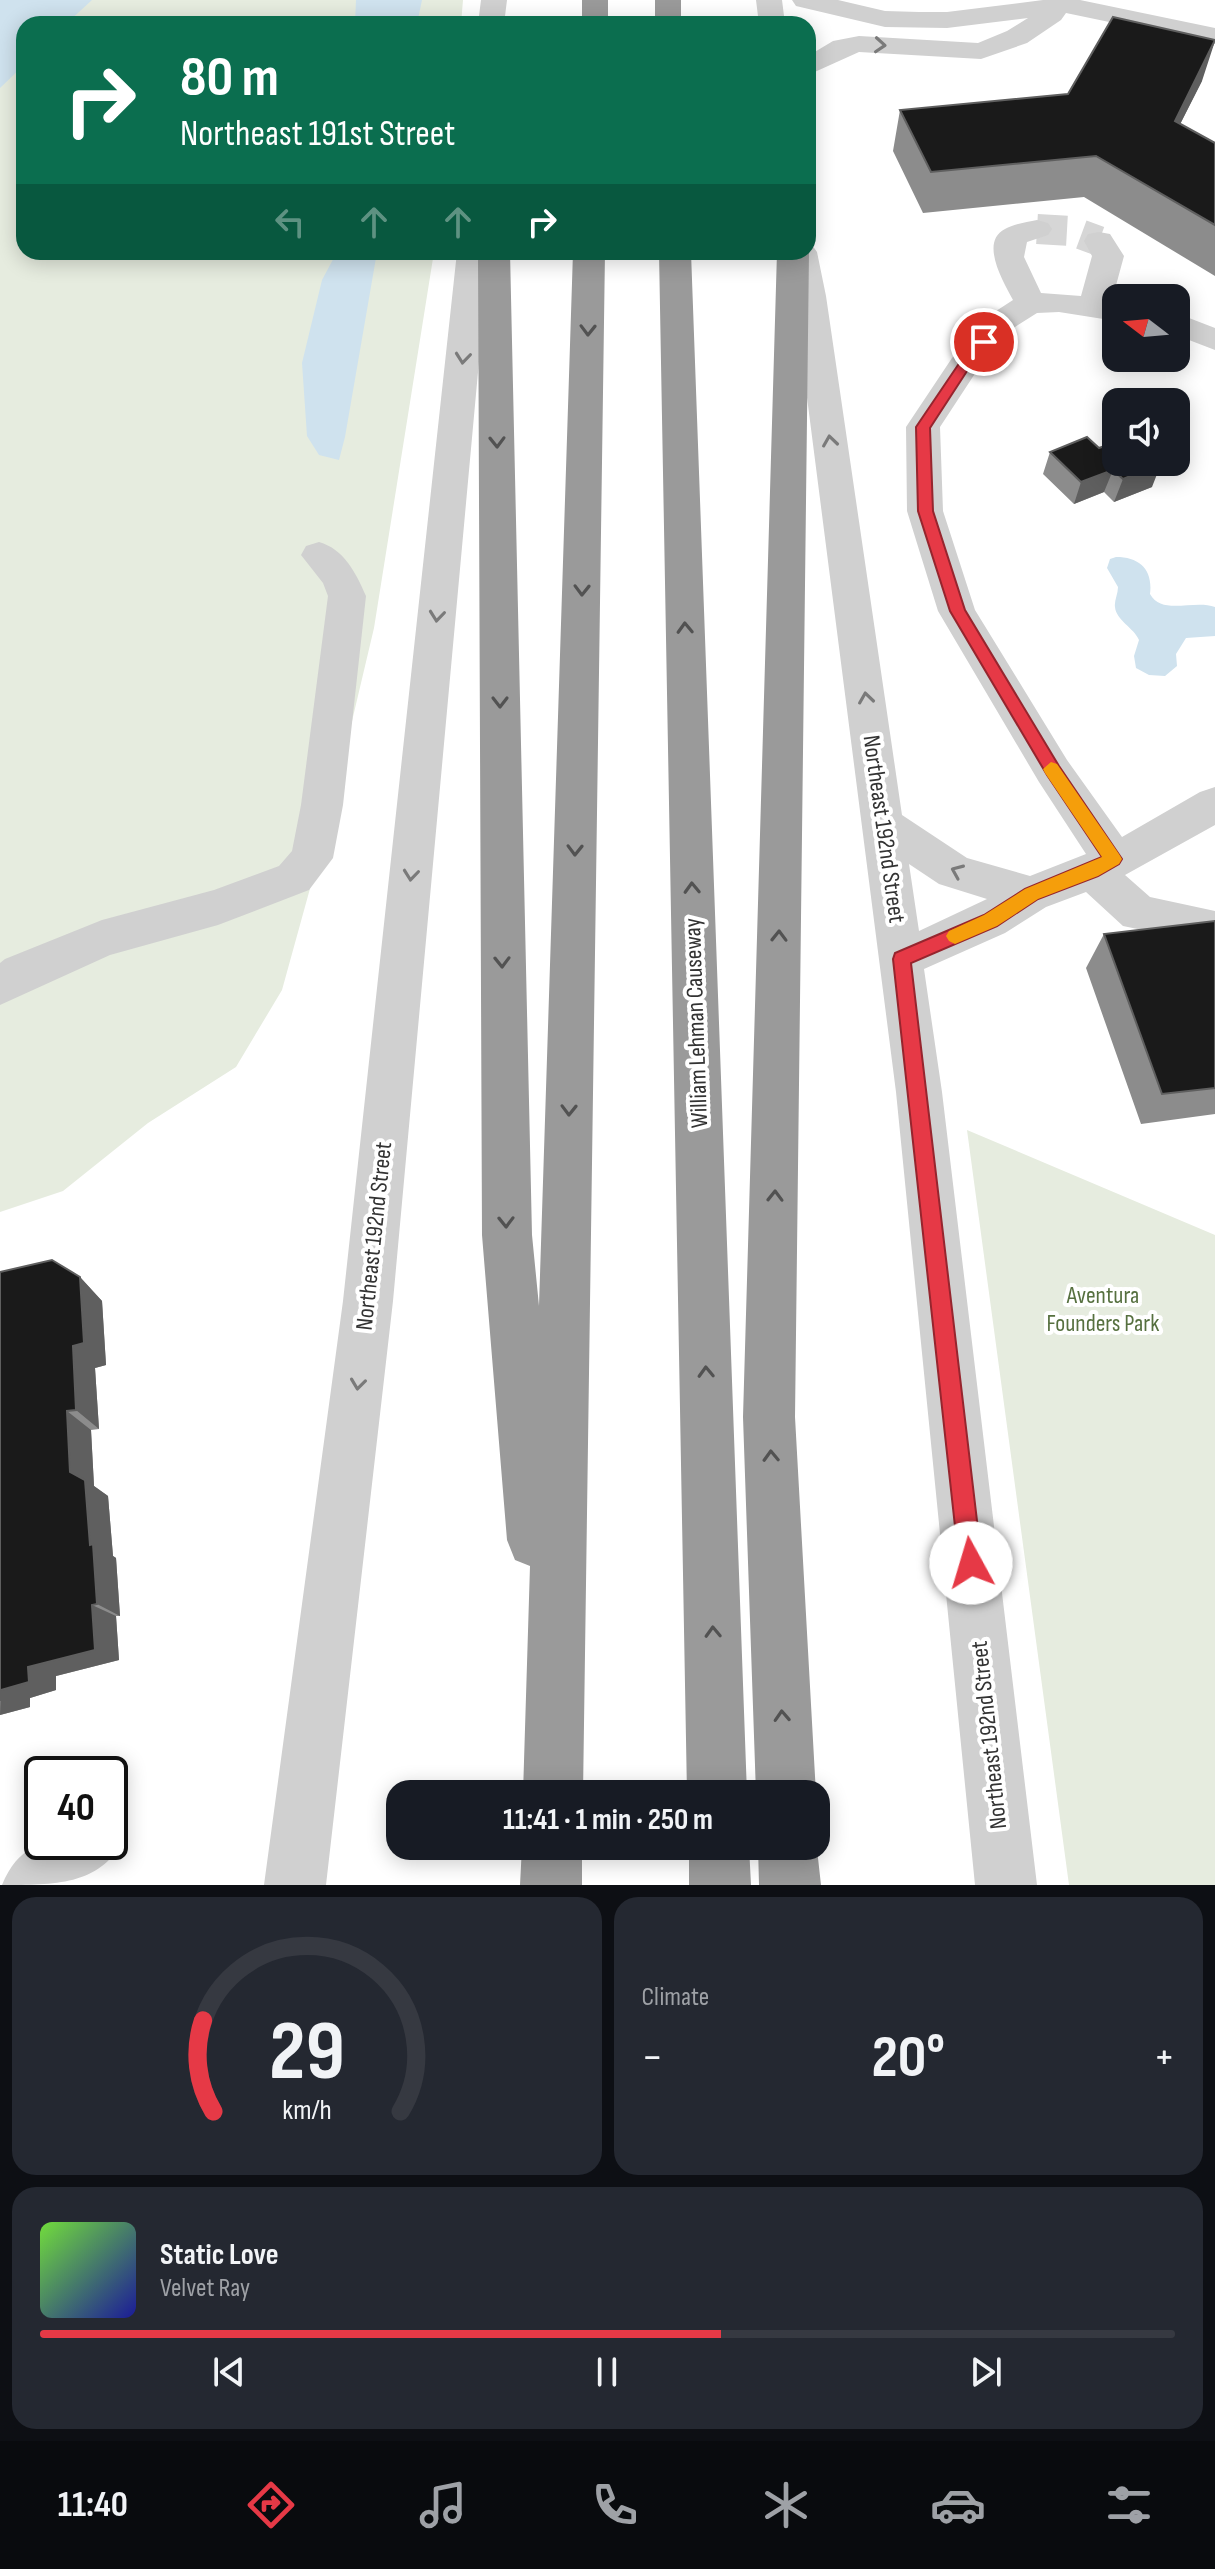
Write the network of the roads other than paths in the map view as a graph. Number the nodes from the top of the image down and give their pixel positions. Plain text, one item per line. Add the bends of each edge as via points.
1 (805, 0) edge
2 (1067, 2) edge
3 (1215, 36) edge
4 (816, 62) edge
5 (1037, 229) tunnel mouth
6 (1099, 241) dead end
7 (472, 260) edge
8 (494, 260) edge
9 (589, 260) edge
10 (675, 260) edge
11 (793, 260) edge
12 (802, 260) edge
13 (1106, 284) edge
14 (1030, 303) junction
15 (1102, 309) edge
16 (1190, 323) edge
17 (1215, 326) edge
18 (1190, 328) edge
19 (1215, 340) edge
20 (319, 555) dead end
21 (1215, 804) edge
22 (884, 825) junction
23 (1102, 865) junction
24 (1031, 894) junction
25 (1211, 928) edge
26 (902, 959) junction
27 (0, 986) edge
28 (554, 1742) junction
29 (553, 1780) edge
30 (717, 1780) edge
31 (785, 1780) edge
32 (68, 1860) edge
33 (552, 1860) edge
34 (719, 1860) edge
35 (789, 1860) edge
36 (33, 1885) edge
37 (295, 1885) edge
38 (551, 1885) edge
39 (720, 1885) edge
40 (790, 1885) edge
41 (1006, 1885) edge

1 - 2 street via 885,19 919,20
2 - 3 street
4 -> 2 street via 859,44 981,51 1017,37
5 - 14 street via 1013,236 1008,257
6 - 13 street via 1108,256
7 -> 37 street, Northeast 192nd Street via 368,1301
8 -> 28 highway via 507,1235
9 -> 28 highway
30 -> 10 highway, William Lehman Causeway
31 -> 11 highway via 769,1417
22 -> 12 street, Northeast 192nd Street
14 - 15 street
14 - 23 street via 1004,320 964,365 923,427 925,511 957,611 1053,771
16 - 17 street
18 - 19 street
20 - 27 street via 339,577 347,596 312,858 294,878 218,907 102,939
21 - 23 street
24 -> 22 street via 954,872
22 - 26 street, Northeast 192nd Street
23 - 24 street
23 - 25 street via 1138,913
24 - 26 street via 990,920
26 - 41 street, Northeast 192nd Street
28 - 29 highway
32 - 36 street
33 - 38 highway
34 - 39 highway
35 - 40 highway

